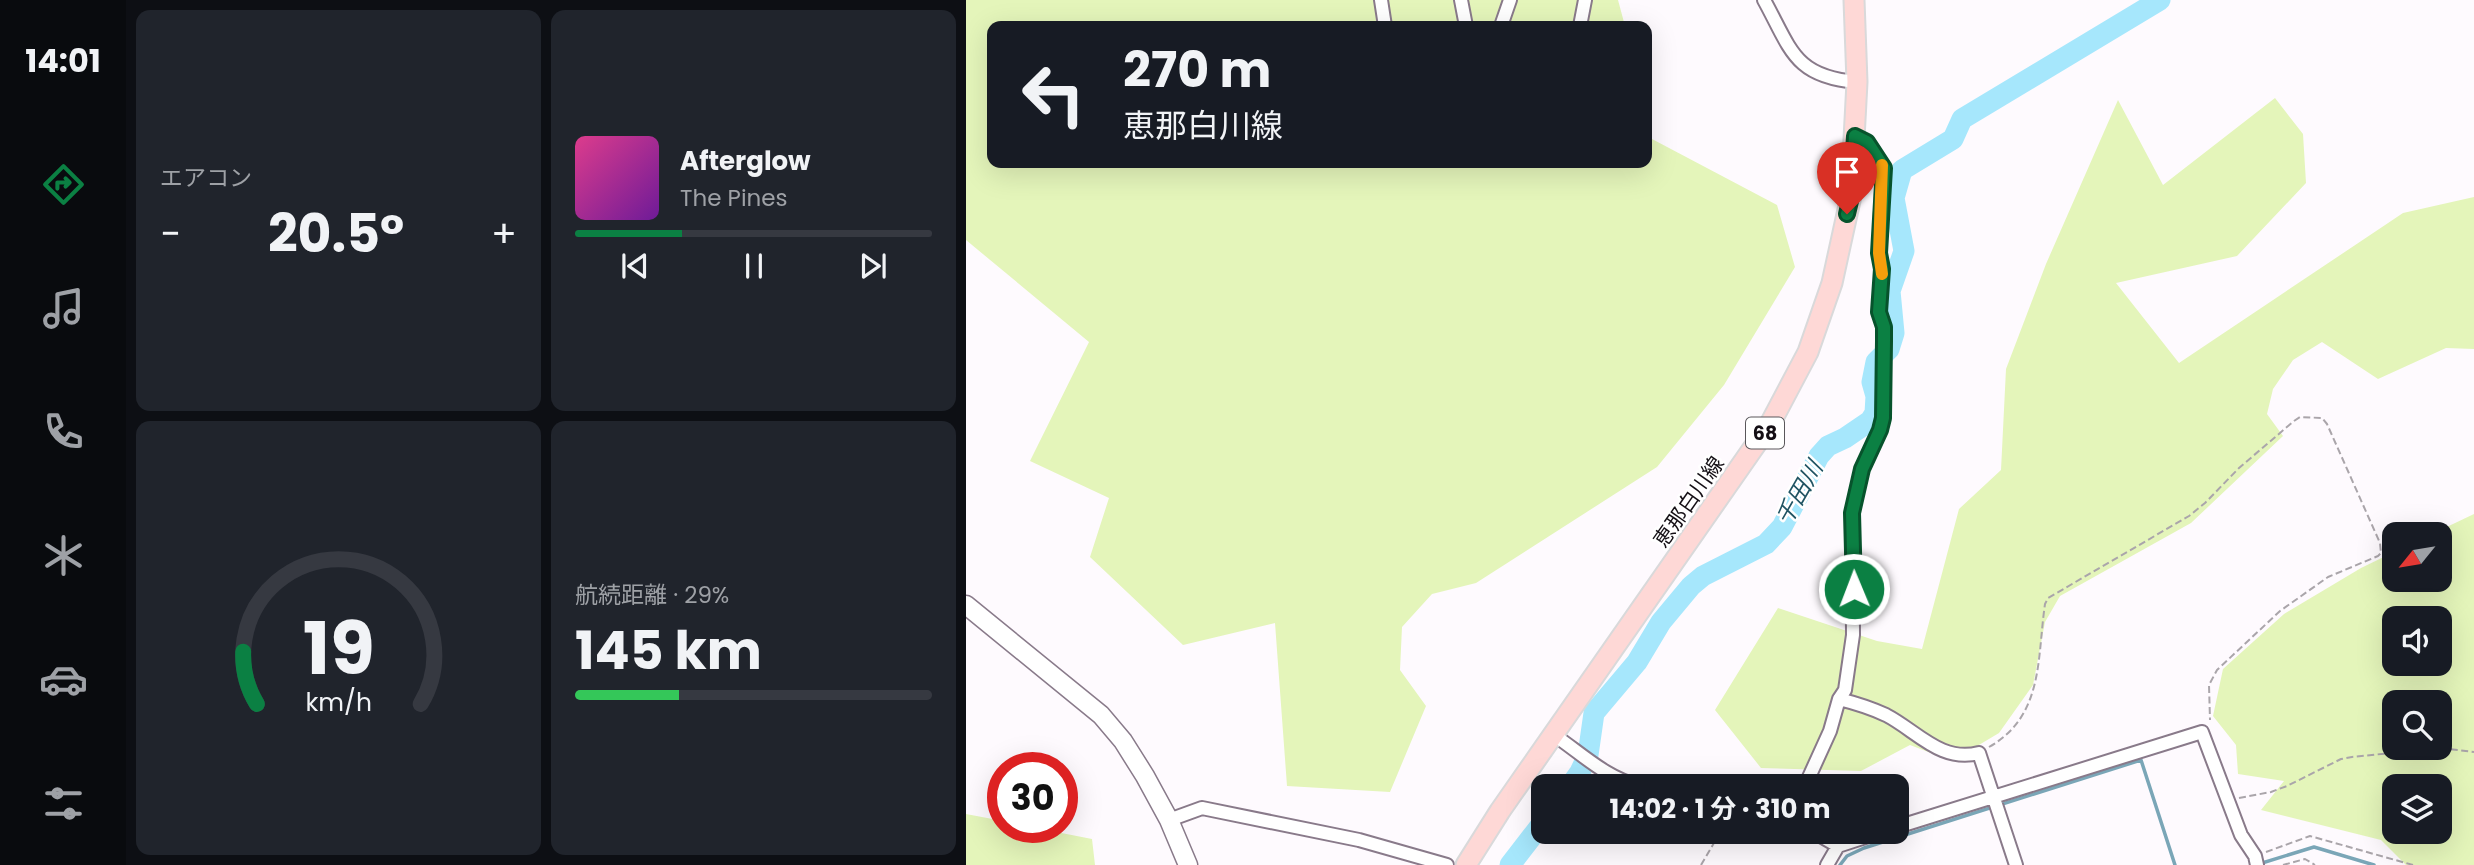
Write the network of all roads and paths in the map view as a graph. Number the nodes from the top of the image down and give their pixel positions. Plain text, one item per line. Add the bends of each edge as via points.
1 (1381, 0) edge
2 (1461, 0) edge
3 (1510, 0) edge
4 (1584, 0) edge
5 (1764, 0) edge
6 (1854, 0) edge
7 (1384, 21) edge
8 (1465, 21) edge
9 (1503, 21) edge
10 (1581, 21) edge
11 (1857, 82) junction
12 (1855, 136) junction
13 (966, 605) edge
14 (1839, 699) junction
15 (2202, 732) junction
16 (1554, 735) junction
17 (2474, 752) edge
18 (1979, 753) junction
19 (1609, 774) edge
20 (1810, 774) edge
21 (1994, 799) junction
22 (2227, 800) junction
23 (1169, 820) junction
24 (1909, 824) edge
25 (1713, 844) edge
26 (1835, 844) edge
27 (1844, 844) edge
28 (1838, 846) junction
29 (2256, 861) edge
30 (1188, 865) edge
31 (1447, 865) edge
32 (1466, 865) edge
33 (1701, 865) edge
34 (1827, 865) edge
35 (2016, 865) edge
36 (2283, 865) edge
37 (2315, 865) edge
38 (2413, 865) edge

1 - 7 street
2 - 8 street
3 - 9 street
4 - 10 street
5 - 11 street via 1797,61 1833,80
6 - 11 main road, 恵那白川線 / 68
11 - 12 main road, 恵那白川線 / 68
12 - 14 street via 1867,142 1884,168 1879,253 1883,418 1862,469 1852,513 1853,635
12 - 16 main road, 恵那白川線 / 68 via 1851,197 1832,283 1818,328 1788,392 1731,482
13 - 23 street via 1101,715 1123,741
14 - 18 street via 1884,714 1937,749 1958,755
14 - 20 street
15 - 18 path via 2209,721 2209,685 2217,670 2280,611 2328,577 2381,553 2322,418 2294,421 2189,516 2048,598 2034,691 2010,733
15 - 21 street
15 - 22 street
16 - 19 street
16 - 32 main road, 恵那白川線 / 68
17 - 22 path via 2440,748 2341,759 2271,792
18 - 21 street
21 - 24 street
21 - 35 street
22 - 29 street
23 - 30 street
23 - 31 street via 1202,808 1359,840
25 - 33 path
26 - 28 street
27 - 28 street
28 - 34 street
29 - 38 path via 2310,836
36 - 37 path via 2305,859

